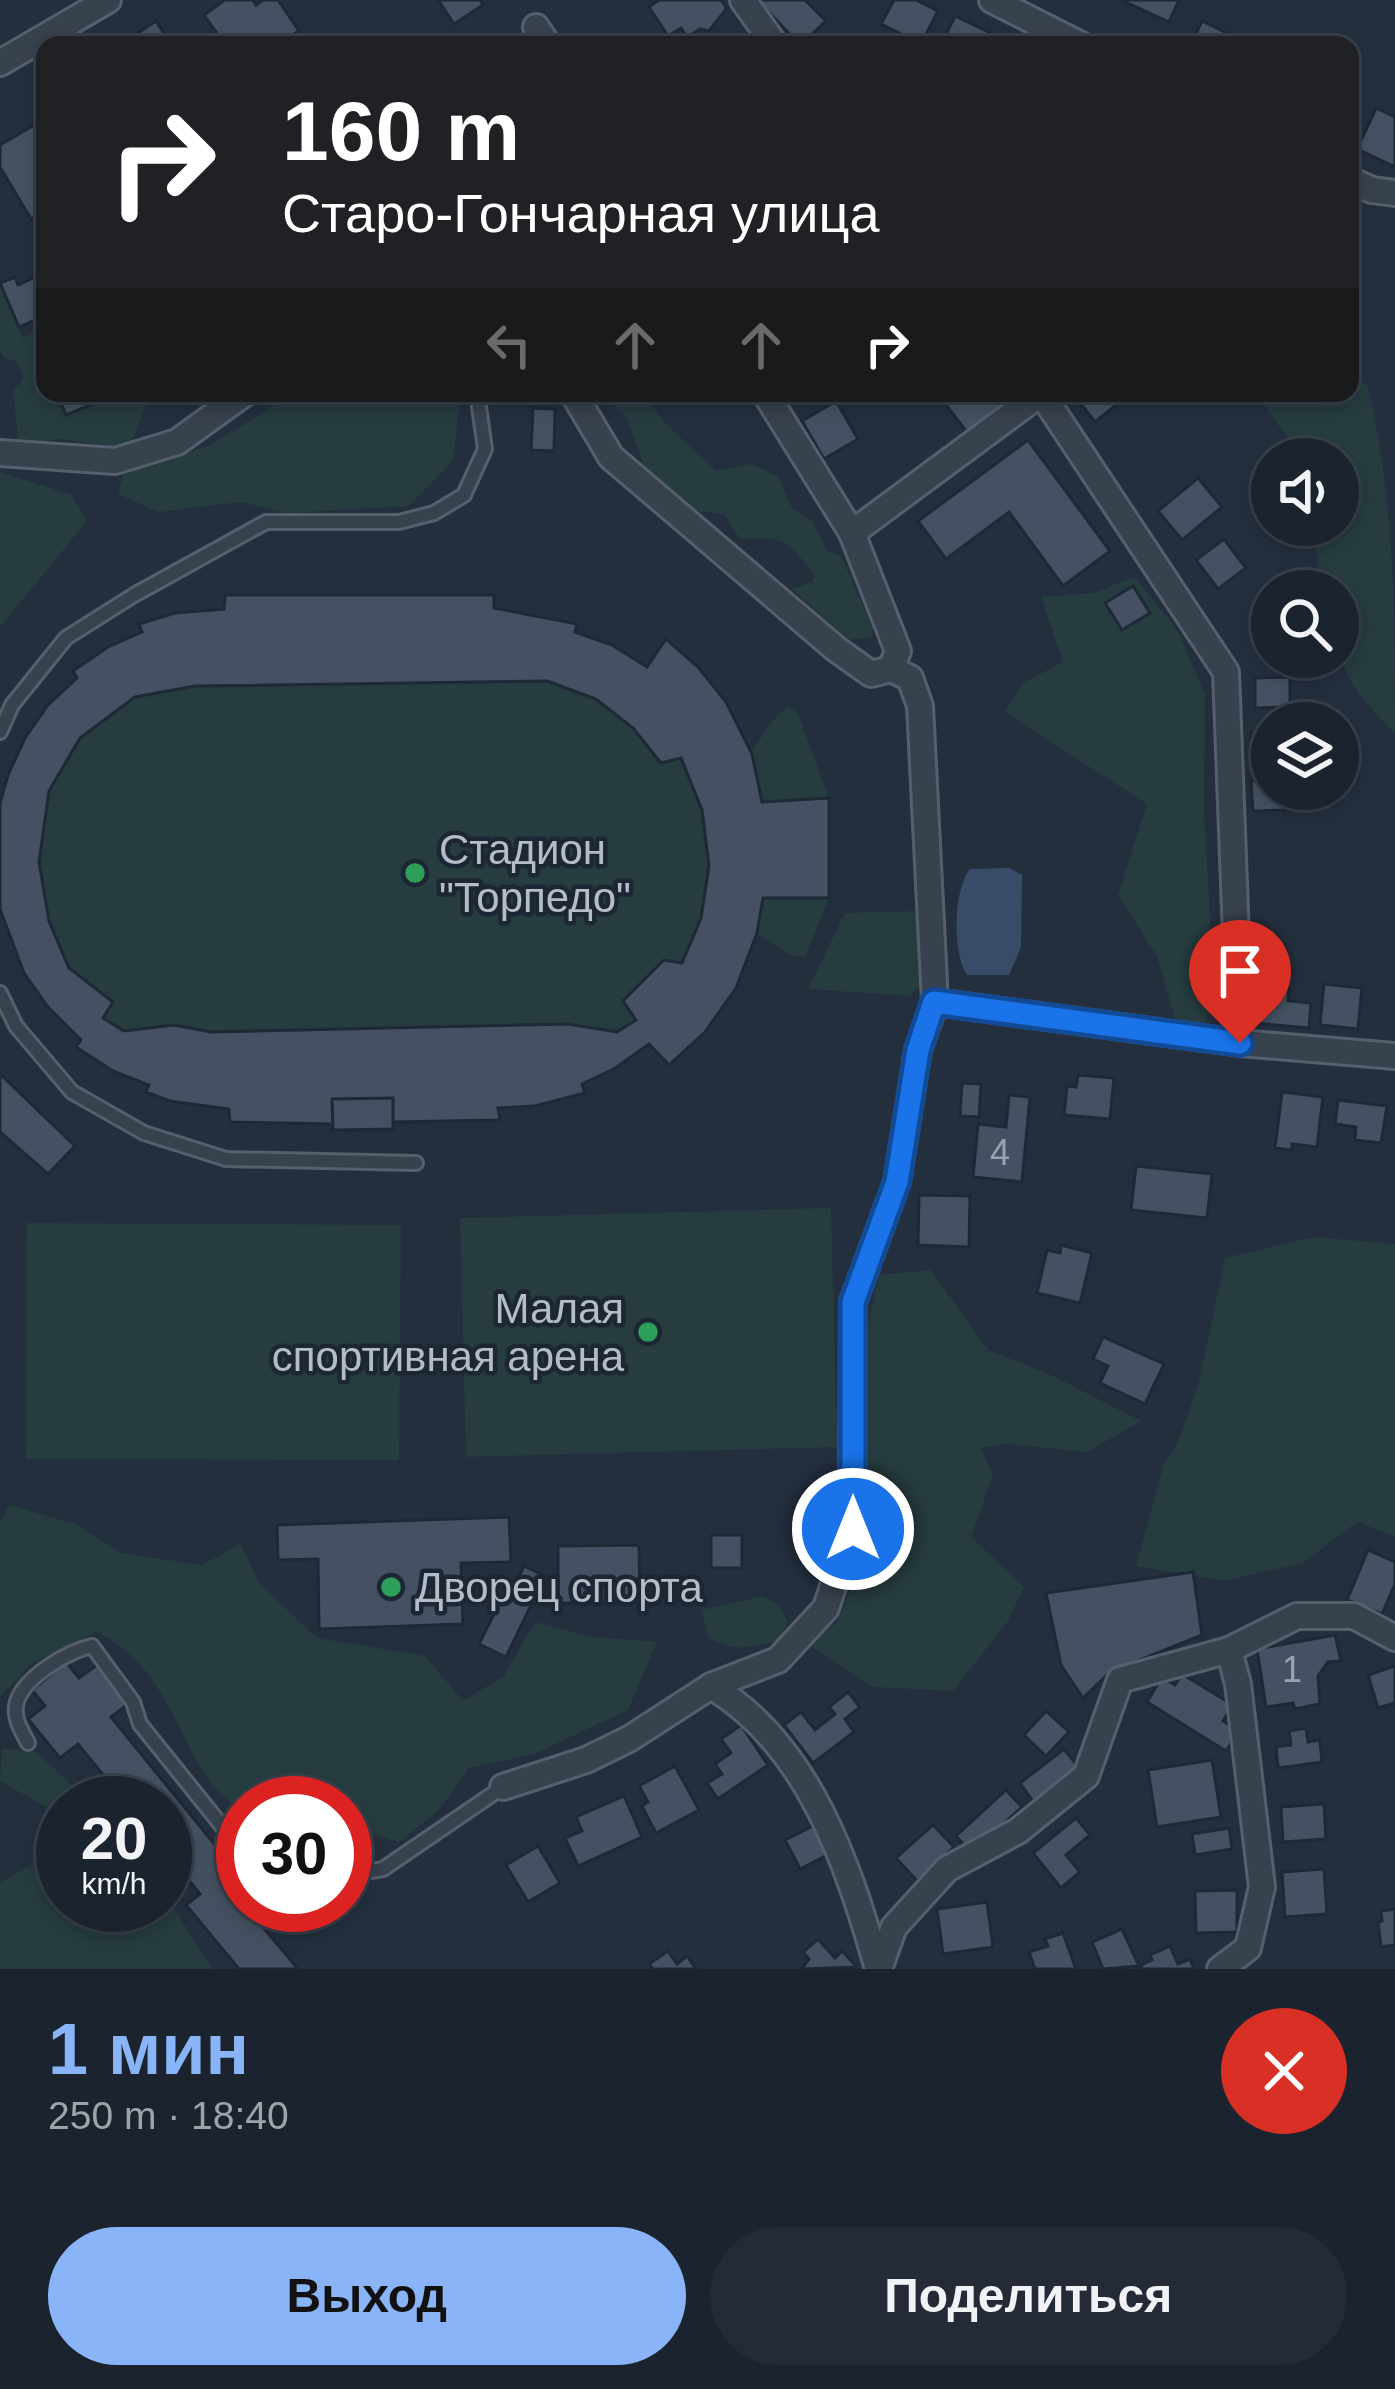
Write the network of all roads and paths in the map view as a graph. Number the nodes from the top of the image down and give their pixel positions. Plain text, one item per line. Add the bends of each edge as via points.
1 (108, 0) edge
2 (743, 0) edge
3 (992, 0) edge
4 (46, 36) edge
5 (769, 36) edge
6 (1064, 36) edge
7 (36, 42) edge
8 (0, 63) edge
9 (1359, 184) edge
10 (1395, 194) edge
11 (233, 402) edge
12 (477, 402) edge
13 (578, 402) edge
14 (771, 402) edge
15 (1029, 402) edge
16 (1047, 402) edge
17 (0, 453) edge
18 (852, 533) junction
19 (891, 669) junction
20 (0, 732) edge
21 (0, 993) edge
22 (934, 1002) junction
23 (1240, 1043) junction
24 (1395, 1056) edge
25 (416, 1163) dead end
26 (1395, 1638) edge
27 (1229, 1650) junction
28 (711, 1686) junction
29 (28, 1743) dead end
30 (503, 1787) joint
31 (216, 1819) edge
32 (372, 1871) edge
33 (878, 1969) edge
34 (1220, 1969) edge

1 - 4 street
2 - 5 street
3 - 6 street
7 - 8 street
9 - 10 street
11 - 17 street via 177,442 115,461
12 - 20 lane via 485,449 464,495 399,522 266,522 66,638
13 - 19 street via 611,457 666,507 853,662 871,674
14 - 18 street
15 - 18 street
16 - 23 street via 1226,673
18 - 19 street via 898,651
19 - 22 street via 910,678 920,706
21 - 25 lane via 16,1026 72,1092 143,1133 226,1159
22 - 23 street
22 - 28 street via 918,1050 897,1182 853,1302 853,1529 839,1575 826,1608 778,1660
23 - 24 street
26 - 27 street via 1354,1616 1297,1616
27 - 33 street via 1120,1681 1086,1776 1018,1831 947,1869 894,1928
27 - 34 street via 1262,1887 1248,1948
28 - 30 street via 586,1760
28 - 33 street via 738,1702 804,1780 851,1873
29 - 31 lane via 17,1721 22,1689 92,1646 140,1724
30 - 32 lane

